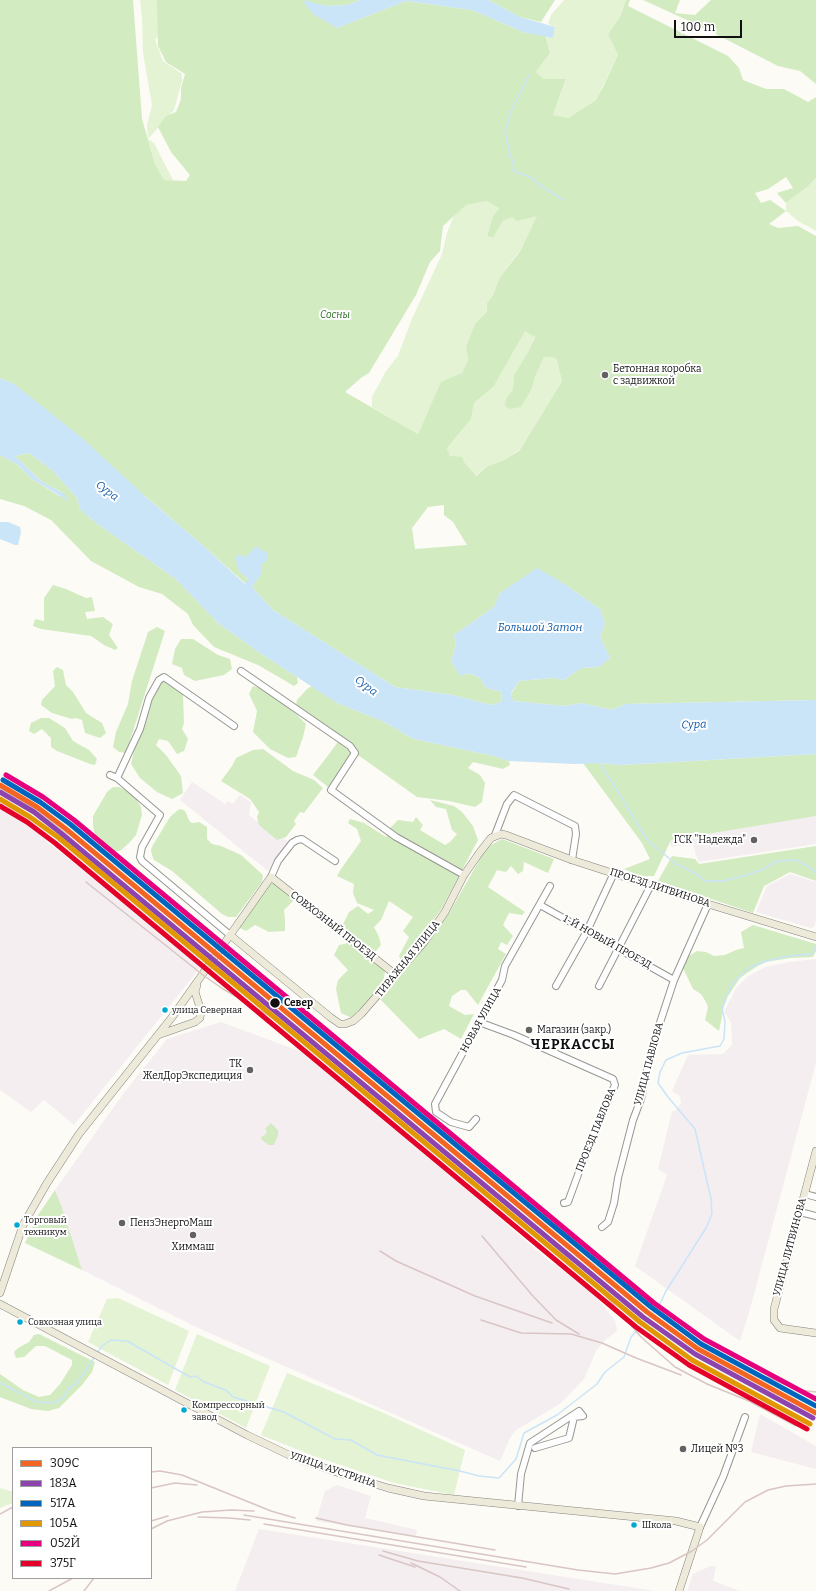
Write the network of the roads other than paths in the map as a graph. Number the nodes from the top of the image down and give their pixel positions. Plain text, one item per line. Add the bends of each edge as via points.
1 (241, 671) dead end
2 (234, 726) dead end
3 (110, 775) dead end
4 (117, 778) junction
5 (495, 835) junction
6 (572, 860) junction
7 (335, 861) dead end
8 (614, 873) junction
9 (464, 875) junction
10 (271, 877) junction
11 (651, 885) junction
12 (550, 886) dead end
13 (708, 904) junction
14 (540, 905) junction
15 (587, 931) junction
16 (230, 935) junction
17 (816, 937) edge
18 (619, 949) junction
19 (396, 975) junction
20 (674, 980) junction
21 (198, 981) junction
22 (556, 986) dead end
23 (599, 986) dead end
24 (183, 1001) junction
25 (199, 1004) junction
26 (479, 1022) junction
27 (158, 1035) junction
28 (476, 1119) dead end
29 (816, 1153) edge
30 (805, 1194) junction
31 (816, 1197) edge
32 (564, 1203) dead end
33 (800, 1212) junction
34 (816, 1216) edge
35 (602, 1227) dead end
36 (0, 1293) edge
37 (0, 1304) edge
38 (816, 1333) edge
39 (745, 1417) dead end
40 (535, 1448) dead end
41 (518, 1506) junction
42 (700, 1528) junction
43 (679, 1591) edge

1 - 9 street via 350,746 355,753 331,790 396,836
2 - 4 street via 164,677 159,680 149,698 140,729
3 - 4 street
4 - 16 street via 160,816 142,847 142,861
5 - 6 main road, ПРОЕЗД ЛИТВИНОВА via 506,834
5 - 6 street via 507,804 514,795 575,826
5 - 9 main road, ТИРАЖНАЯ УЛИЦА via 487,842
6 - 8 main road, ПРОЕЗД ЛИТВИНОВА
7 - 10 street via 302,839 297,840 292,842 278,861
8 - 11 main road, ПРОЕЗД ЛИТВИНОВА
8 - 15 street
9 - 19 main road, ТИРАЖНАЯ УЛИЦА via 445,912
10 - 16 main road
10 - 19 main road, СОВХОЗНЫЙ ПРОЕЗД
11 - 13 main road, ПРОЕЗД ЛИТВИНОВА
11 - 18 street
12 - 14 street, НОВАЯ УЛИЦА
13 - 17 main road, ПРОЕЗД ЛИТВИНОВА
13 - 20 street, УЛИЦА ПАВЛОВА
14 - 15 street, 1-Й НОВЫЙ ПРОЕЗД
14 - 26 street, НОВАЯ УЛИЦА via 505,966 502,980
15 - 18 street, 1-Й НОВЫЙ ПРОЕЗД
15 - 22 street
16 - 19 main road, ТИРАЖНАЯ УЛИЦА via 340,1024 353,1021
16 - 21 main road
18 - 20 street, 1-Й НОВЫЙ ПРОЕЗД
18 - 23 street
20 - 35 street, УЛИЦА ПАВЛОВА via 651,1050 614,1203 608,1222
21 - 24 main road
21 - 25 main road via 195,992
24 - 25 main road via 191,1000
24 - 27 main road
25 - 27 main road via 201,1011 198,1020
26 - 28 street, НОВАЯ УЛИЦА via 435,1104 436,1112 451,1122 469,1127
26 - 32 street, ПРОЕЗД ПАВЛОВА via 613,1079 615,1085 568,1202
27 - 36 main road via 79,1134 47,1183 23,1225
29 - 30 main road, УЛИЦА ЛИТВИНОВА
30 - 31 street
30 - 33 main road, УЛИЦА ЛИТВИНОВА
33 - 34 street
33 - 38 main road, УЛИЦА ЛИТВИНОВА via 774,1310 774,1320 780,1328
37 - 41 main road, УЛИЦА АУСТРИНА via 247,1435 306,1462 395,1490 424,1496
39 - 42 street via 723,1477
40 - 41 street via 568,1438 574,1417 583,1416 579,1412 530,1442 521,1474
41 - 42 main road, УЛИЦА АУСТРИНА via 676,1521
42 - 43 main road

